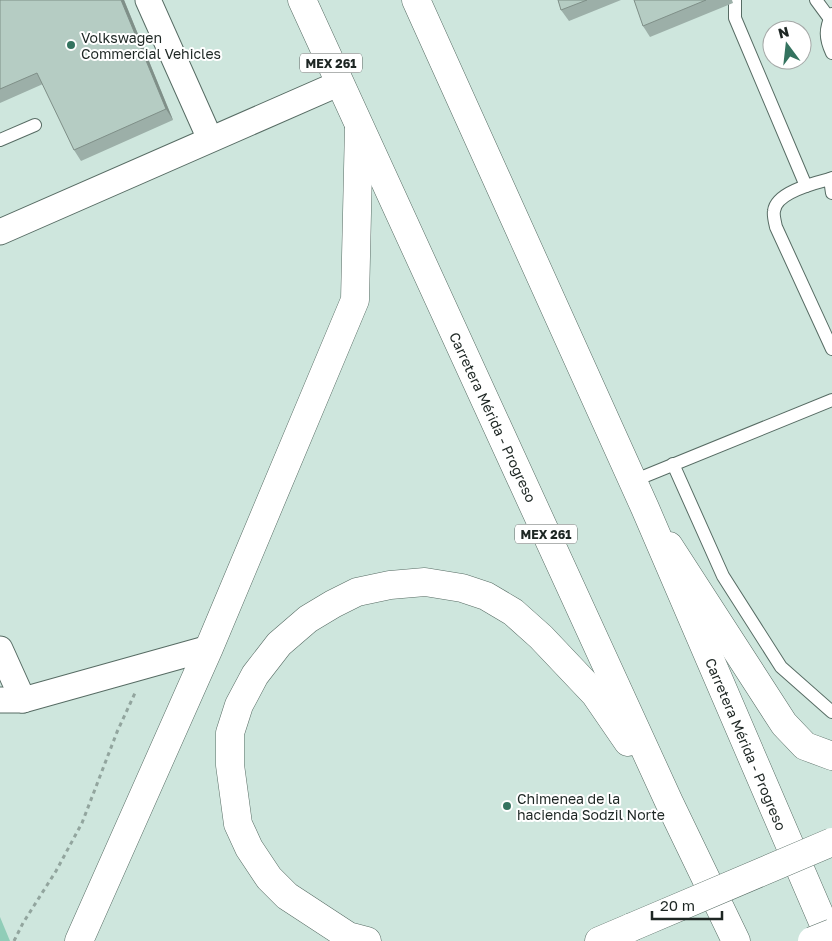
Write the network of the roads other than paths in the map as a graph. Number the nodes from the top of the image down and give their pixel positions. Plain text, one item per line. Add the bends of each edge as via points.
1 (148, 0) edge
2 (302, 0) edge
3 (416, 0) edge
4 (735, 0) edge
5 (816, 0) edge
6 (831, 16) edge
7 (832, 53) edge
8 (340, 83) junction
9 (36, 125) dead end
10 (359, 126) junction
11 (210, 139) junction
12 (0, 140) edge
13 (831, 179) edge
14 (806, 186) junction
15 (832, 193) edge
16 (0, 232) edge
17 (832, 349) edge
18 (832, 400) edge
19 (673, 464) junction
20 (632, 480) junction
21 (645, 508) junction
22 (209, 648) junction
23 (0, 649) edge
24 (11, 700) edge
25 (832, 712) edge
26 (832, 756) edge
27 (669, 802) junction
28 (832, 842) edge
29 (832, 932) edge
30 (79, 941) edge
31 (367, 941) edge
32 (599, 941) edge
33 (736, 941) edge
34 (812, 941) edge
35 (830, 941) edge

1 - 11 street
2 - 8 main road, Carretera Mérida - Progreso / MEX 261
3 - 20 main road, Carretera Mérida - Progreso
4 - 14 lane via 735,18
5 - 6 lane
6 - 7 lane via 826,26
8 - 10 main road, Carretera Mérida - Progreso / MEX 261
8 - 11 street
9 - 12 lane
10 - 22 main road via 355,300
10 - 27 main road, Carretera Mérida - Progreso / MEX 261
11 - 16 street
13 - 14 lane
13 - 15 lane
14 - 17 lane via 780,198 774,210 776,227
18 - 19 lane
19 - 20 lane
19 - 25 lane via 723,576 781,667
20 - 21 main road, Carretera Mérida - Progreso
21 - 26 main road via 784,724 804,746
21 - 35 main road, Carretera Mérida - Progreso
22 - 24 street
22 - 30 main road
23 - 24 street
27 - 31 main road via 595,694 513,612 486,596 425,582 357,592 308,620 279,644 255,675 239,705 230,733 230,765 238,824 269,878 287,896 340,931
27 - 33 main road, Carretera Mérida - Progreso / MEX 261
28 - 32 main road, bridge
29 - 34 main road, bridge

